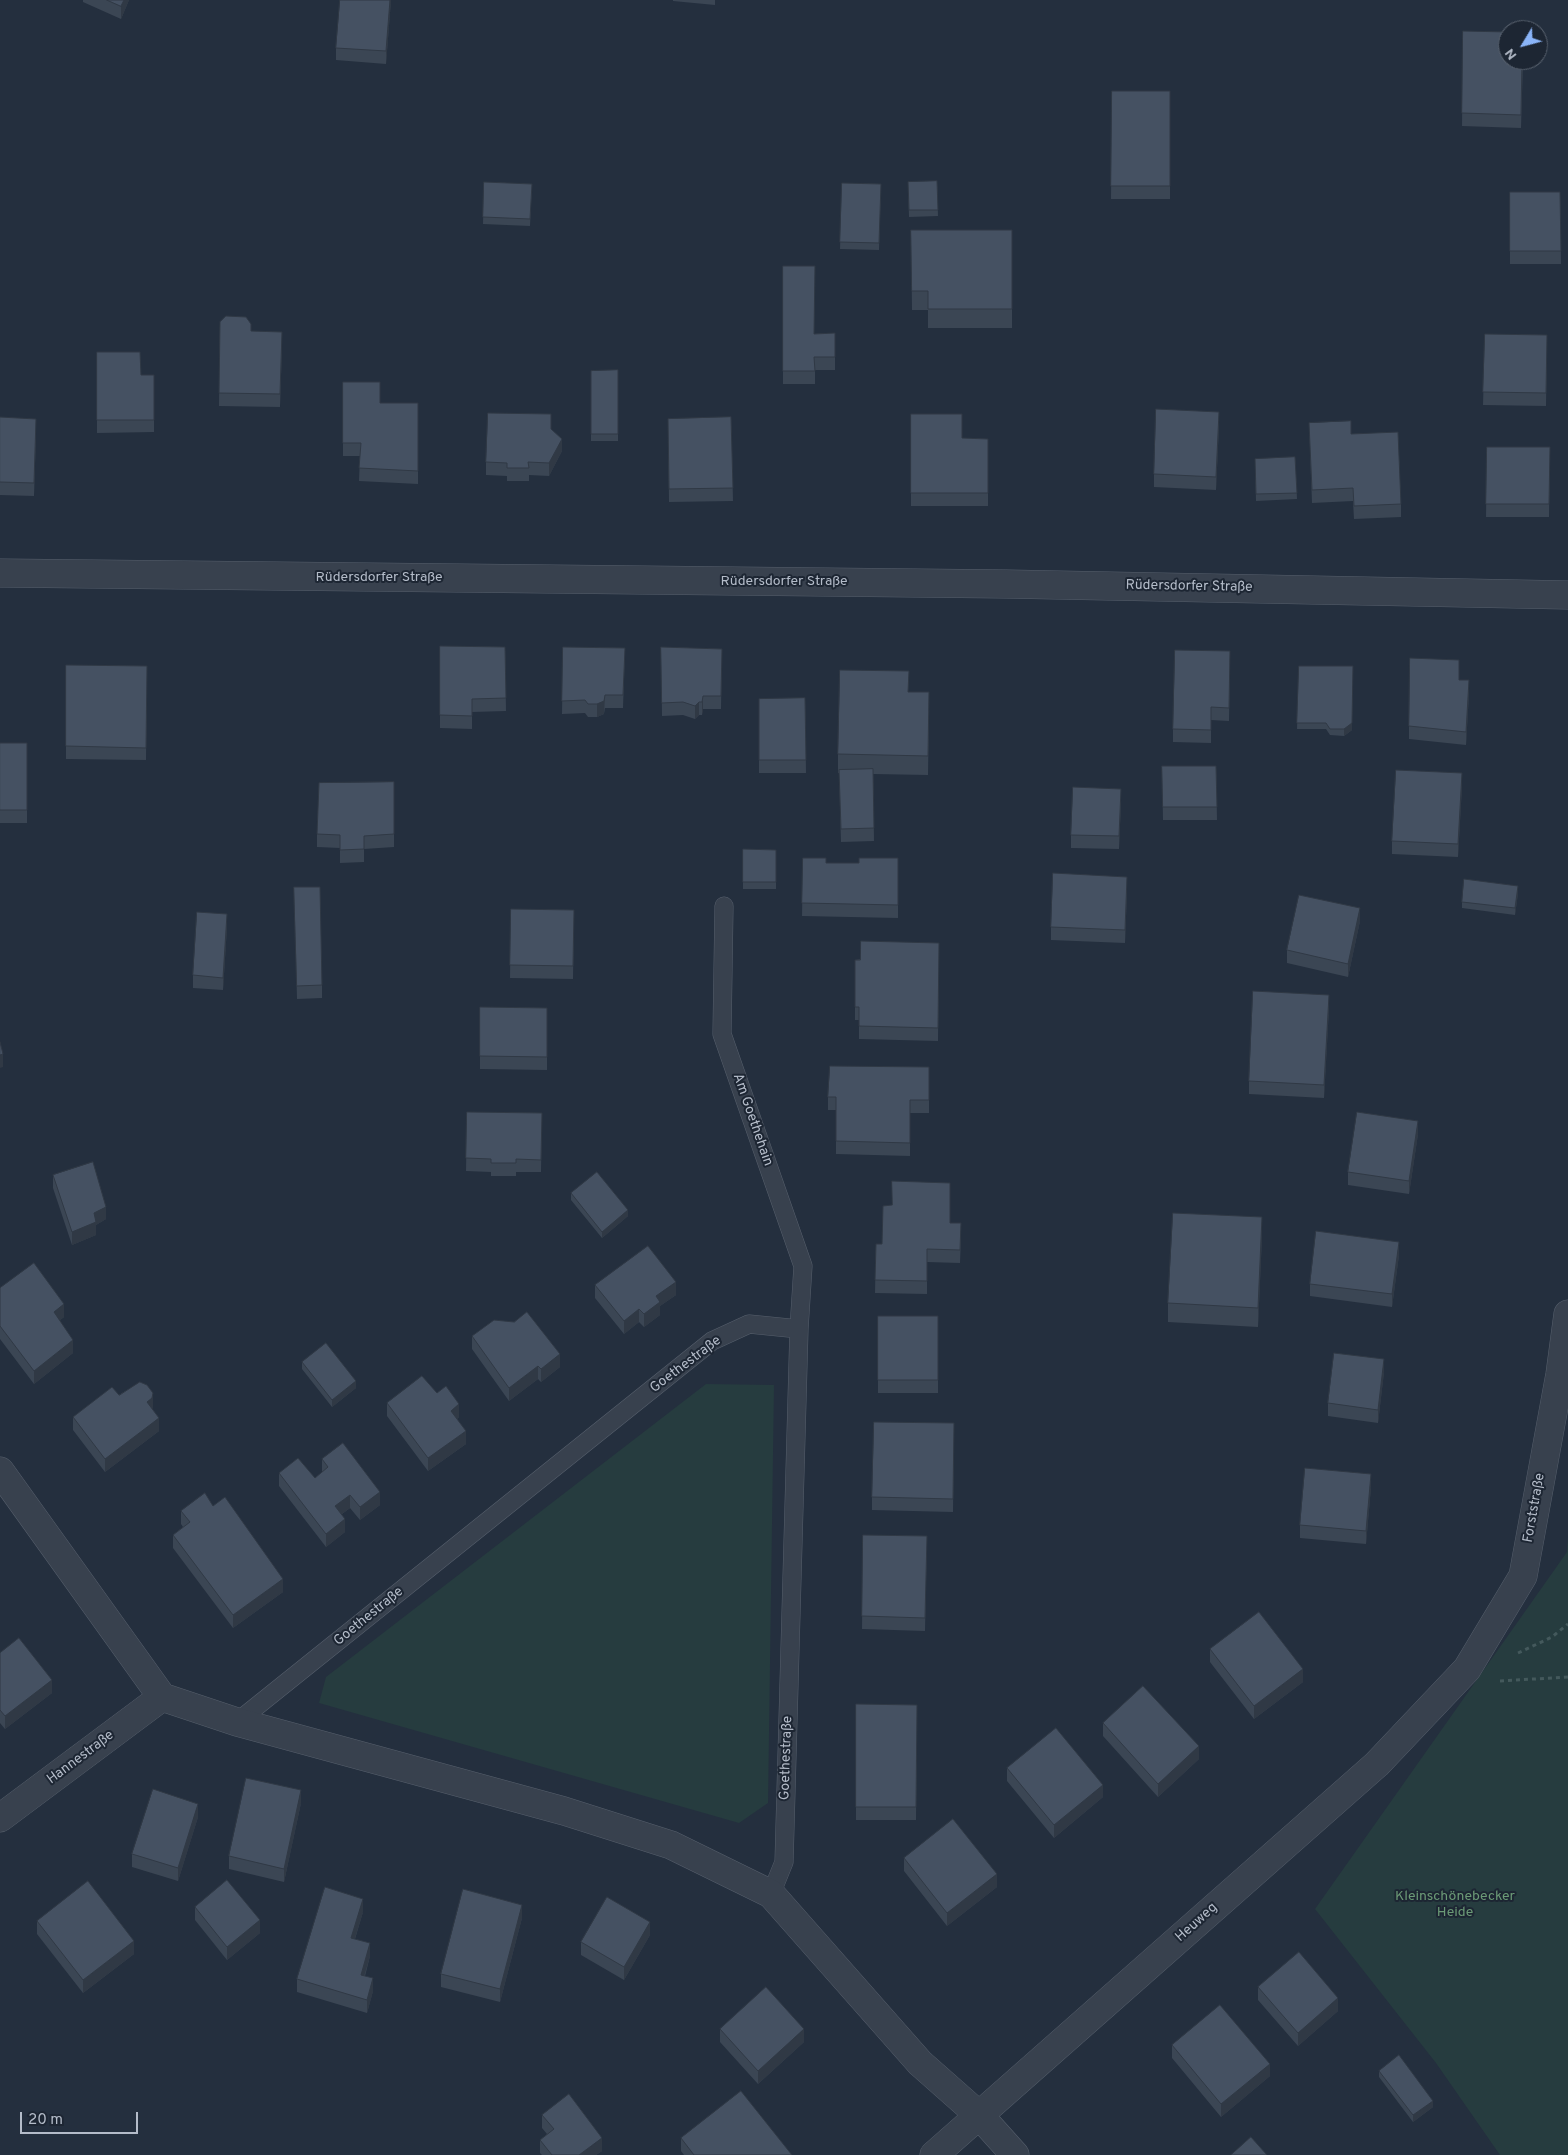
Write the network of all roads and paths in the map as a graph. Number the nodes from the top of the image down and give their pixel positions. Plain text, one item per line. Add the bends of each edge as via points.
1 (0, 574) edge
2 (1568, 595) edge
3 (724, 906) dead end
4 (1568, 1314) edge
5 (800, 1329) junction
6 (0, 1471) edge
7 (1568, 1677) edge
8 (1454, 1683) junction
9 (162, 1697) junction
10 (237, 1722) junction
11 (0, 1818) edge
12 (771, 1894) junction
13 (980, 2116) junction
14 (934, 2155) edge
15 (1015, 2155) edge

1 - 2 street, Rüdersdorfer Straße via 1016,584
3 - 5 lane, Am Goethehain via 722,1034 803,1266
4 - 8 street, Forststraße via 1523,1576 1467,1669
5 - 10 lane, Goethestraße via 749,1324 712,1341
5 - 12 lane, Goethestraße via 784,1862
6 - 9 street
7 - 8 path
8 - 13 street, Heuweg via 1377,1764
9 - 10 street
9 - 11 street, Hannestraße
10 - 12 street via 564,1810 671,1845
12 - 13 street via 920,2063
13 - 14 street, Heuweg
13 - 15 street

